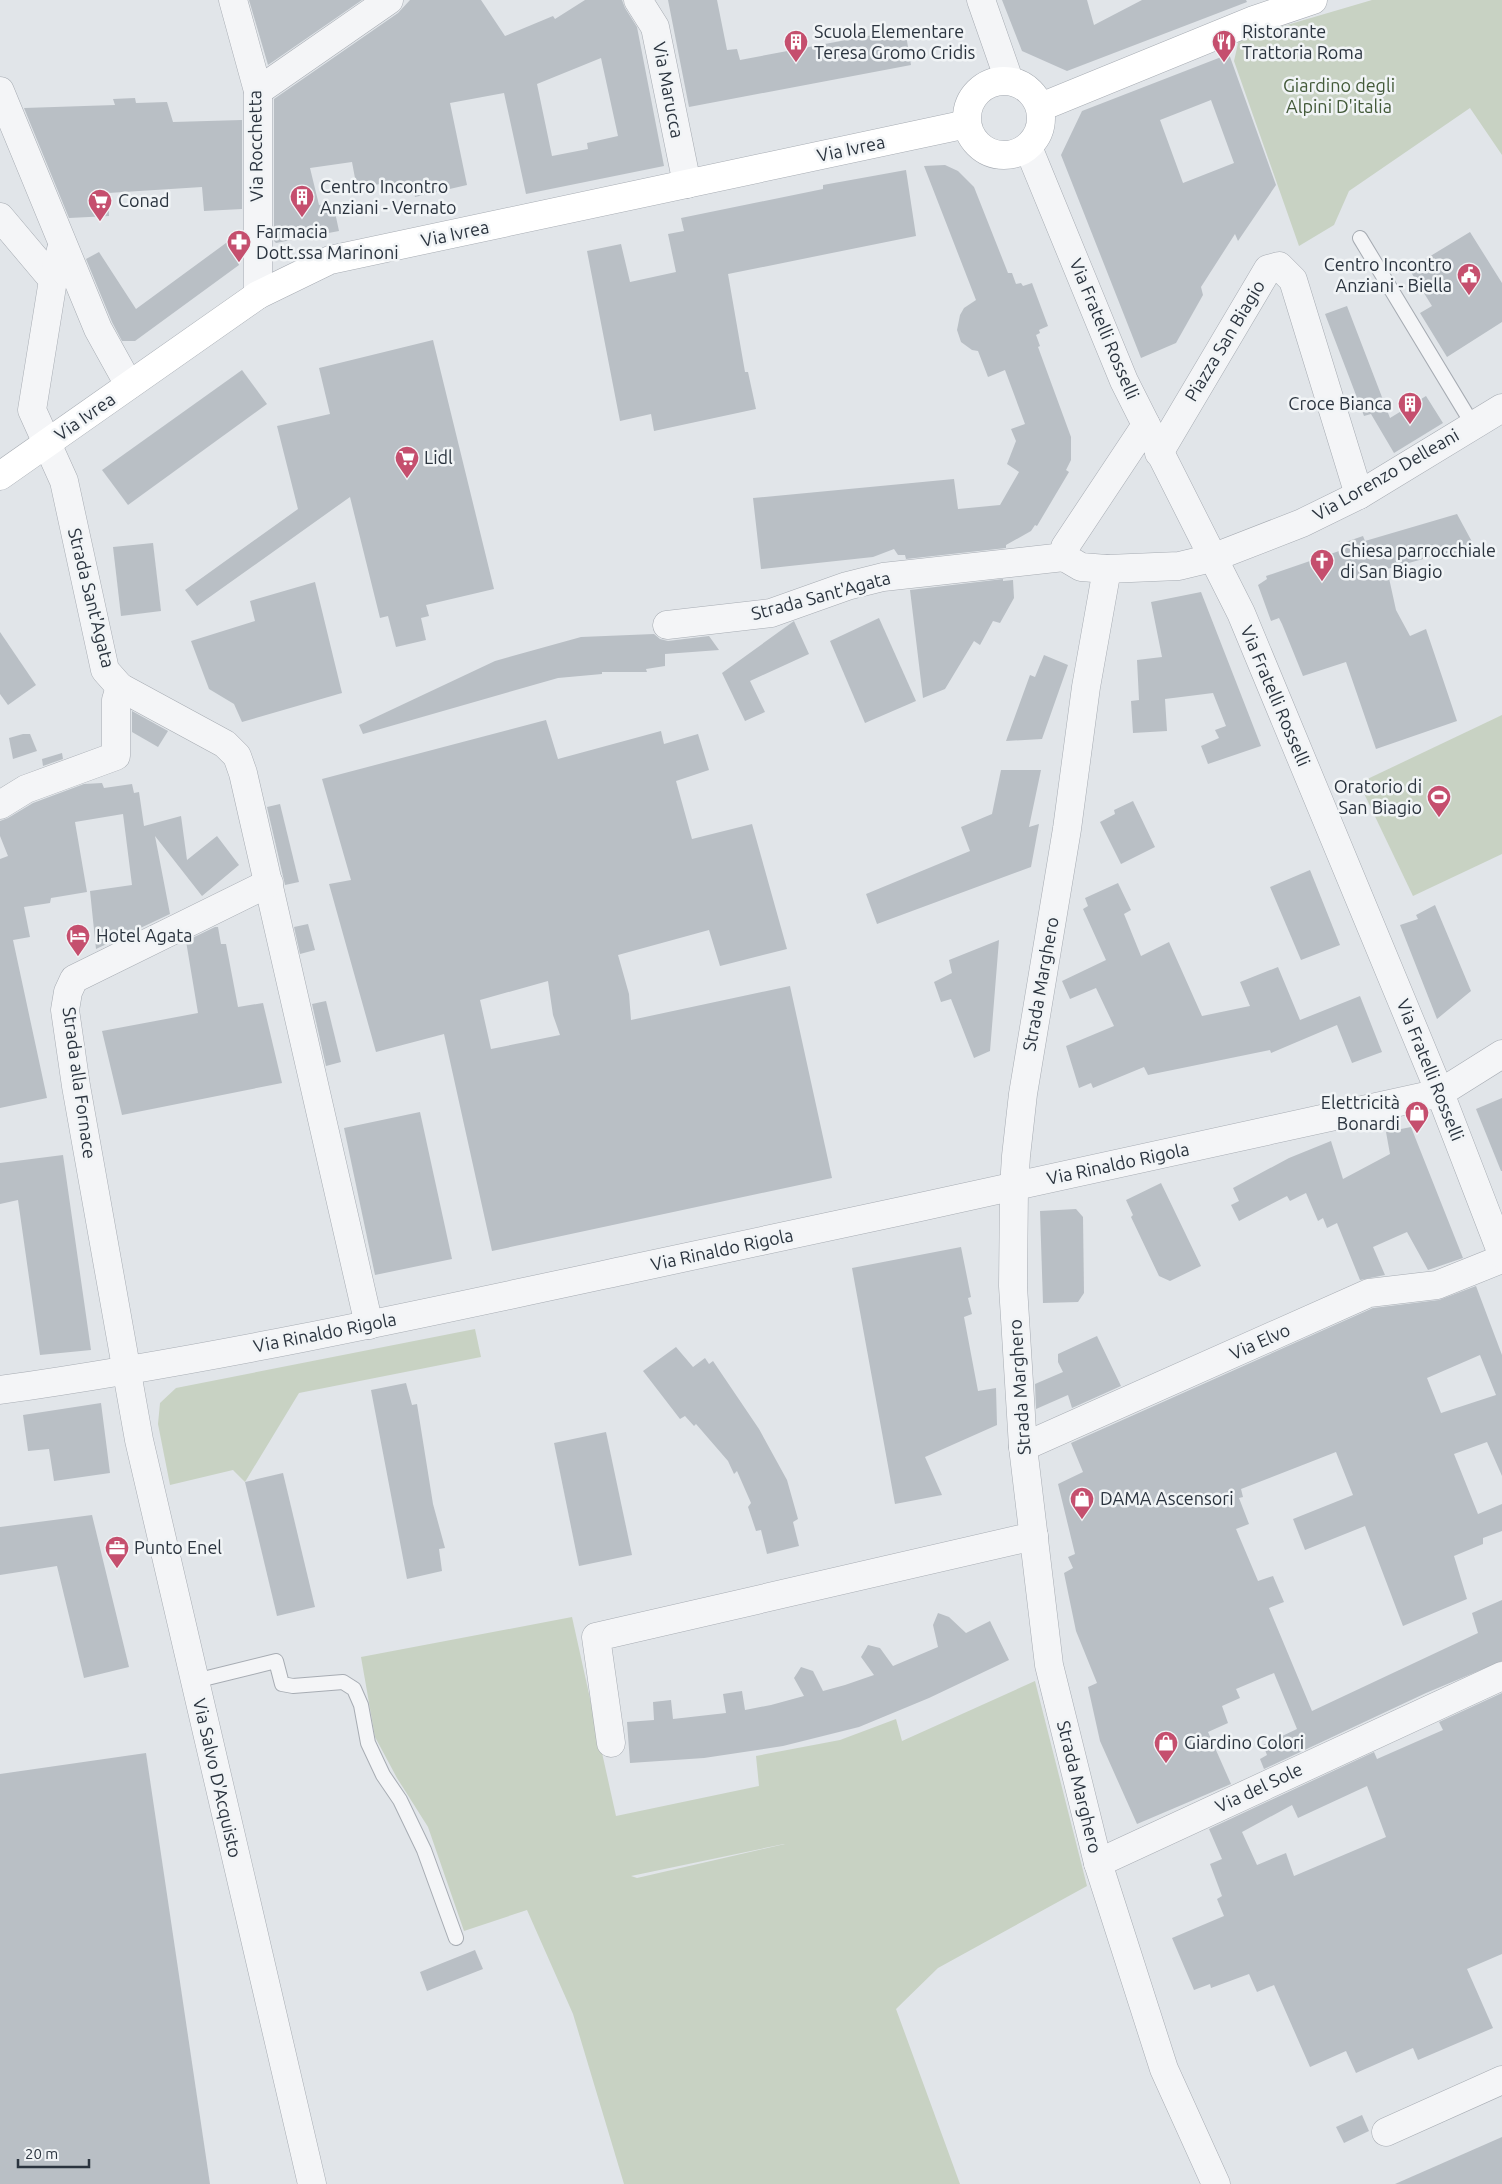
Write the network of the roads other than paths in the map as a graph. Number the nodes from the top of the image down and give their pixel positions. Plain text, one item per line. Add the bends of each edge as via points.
1 (233, 0) edge
2 (389, 0) edge
3 (638, 0) edge
4 (981, 0) edge
5 (1314, 0) edge
6 (1009, 80) junction
7 (0, 91) edge
8 (258, 91) junction
9 (1041, 107) junction
10 (967, 124) junction
11 (1028, 147) junction
12 (687, 184) junction
13 (0, 217) edge
14 (1360, 238) dead end
15 (62, 246) junction
16 (53, 280) junction
17 (258, 296) junction
18 (50, 308) junction
19 (98, 329) junction
20 (130, 385) junction
21 (1502, 408) edge
22 (1146, 425) junction
23 (1473, 425) junction
24 (46, 444) junction
25 (1159, 453) junction
26 (0, 476) edge
27 (1359, 495) junction
28 (1064, 557) junction
29 (1212, 558) junction
30 (1107, 569) junction
31 (667, 625) dead end
32 (120, 687) junction
33 (0, 805) edge
34 (269, 883) junction
35 (1502, 1054) edge
36 (1440, 1093) junction
37 (1014, 1188) junction
38 (1501, 1251) edge
39 (369, 1325) junction
40 (127, 1372) junction
41 (0, 1390) edge
42 (1024, 1447) junction
43 (1034, 1536) junction
44 (1502, 1676) edge
45 (195, 1681) junction
46 (611, 1743) dead end
47 (1098, 1863) junction
48 (456, 1938) dead end
49 (1502, 2080) edge
50 (1386, 2132) dead end
51 (312, 2184) edge
52 (1216, 2184) edge

1 - 8 street, Via Rocchetta
2 - 8 street
3 - 12 street, Via Marucca via 655,27
4 - 6 street
5 - 9 main road via 1254,20
6 - 9 main road via 1031,91
6 - 10 main road via 997,80 976,93 970,103
7 - 15 street
8 - 17 street, Via Rocchetta
9 - 11 main road via 1041,129
10 - 11 main road via 980,146 991,153 1004,156
10 - 12 main road, Via Ivrea
11 - 22 street, Via Fratelli Rosselli via 1124,381
12 - 17 main road, Via Ivrea via 330,260
13 - 16 street
14 - 23 lane
15 - 16 street, Strada Sant'Agata
15 - 19 street
16 - 18 street, Strada Sant'Agata
17 - 20 main road, Via Ivrea
18 - 19 street
18 - 24 street, Strada Sant'Agata via 32,410
19 - 20 street
20 - 24 main road, Via Ivrea
21 - 23 street, Via Lorenzo Delleani
22 - 25 street, Via Fratelli Rosselli
22 - 28 street via 1065,546
23 - 27 street, Via Lorenzo Delleani
24 - 26 main road, Via Ivrea
24 - 32 street, Strada Sant'Agata via 64,481 105,670
25 - 27 street, Piazza San Biagio via 1268,269 1279,266 1293,280
25 - 29 street, Via Fratelli Rosselli
27 - 29 street, Via Lorenzo Delleani via 1302,523
28 - 30 street, Via Lorenzo Delleani via 1081,567
28 - 31 street, Strada Sant'Agata via 882,577 771,613
29 - 30 street, Via Lorenzo Delleani via 1179,566
29 - 36 street, Via Fratelli Rosselli via 1241,613
30 - 37 street, Strada Marghero via 1023,1094
32 - 33 street via 116,700 116,756 26,789
32 - 34 street, Strada Sant'Agata via 225,744 237,756
34 - 39 street
34 - 40 street, Strada alla Fornace via 74,979 68,992 65,1010 76,1086
35 - 36 street, Via Rinaldo Rigola
36 - 37 street, Via Rinaldo Rigola
36 - 38 street, Via Fratelli Rosselli
37 - 39 street, Via Rinaldo Rigola
37 - 42 street, Strada Marghero via 1013,1286
38 - 42 street, Via Elvo via 1437,1285 1369,1293
39 - 40 street, Via Rinaldo Rigola
40 - 41 street, Via Rinaldo Rigola
40 - 45 street, Via Salvo D'Acquisto via 139,1440
42 - 43 street, Strada Marghero
43 - 46 street via 596,1637
43 - 47 street, Strada Marghero via 1050,1665
44 - 47 street, Via del Sole
45 - 48 lane via 276,1661 282,1684 343,1682 354,1690 361,1704 368,1743 424,1850
45 - 51 street, Via Salvo D'Acquisto
47 - 52 street, Strada Marghero via 1164,2069
49 - 50 street

